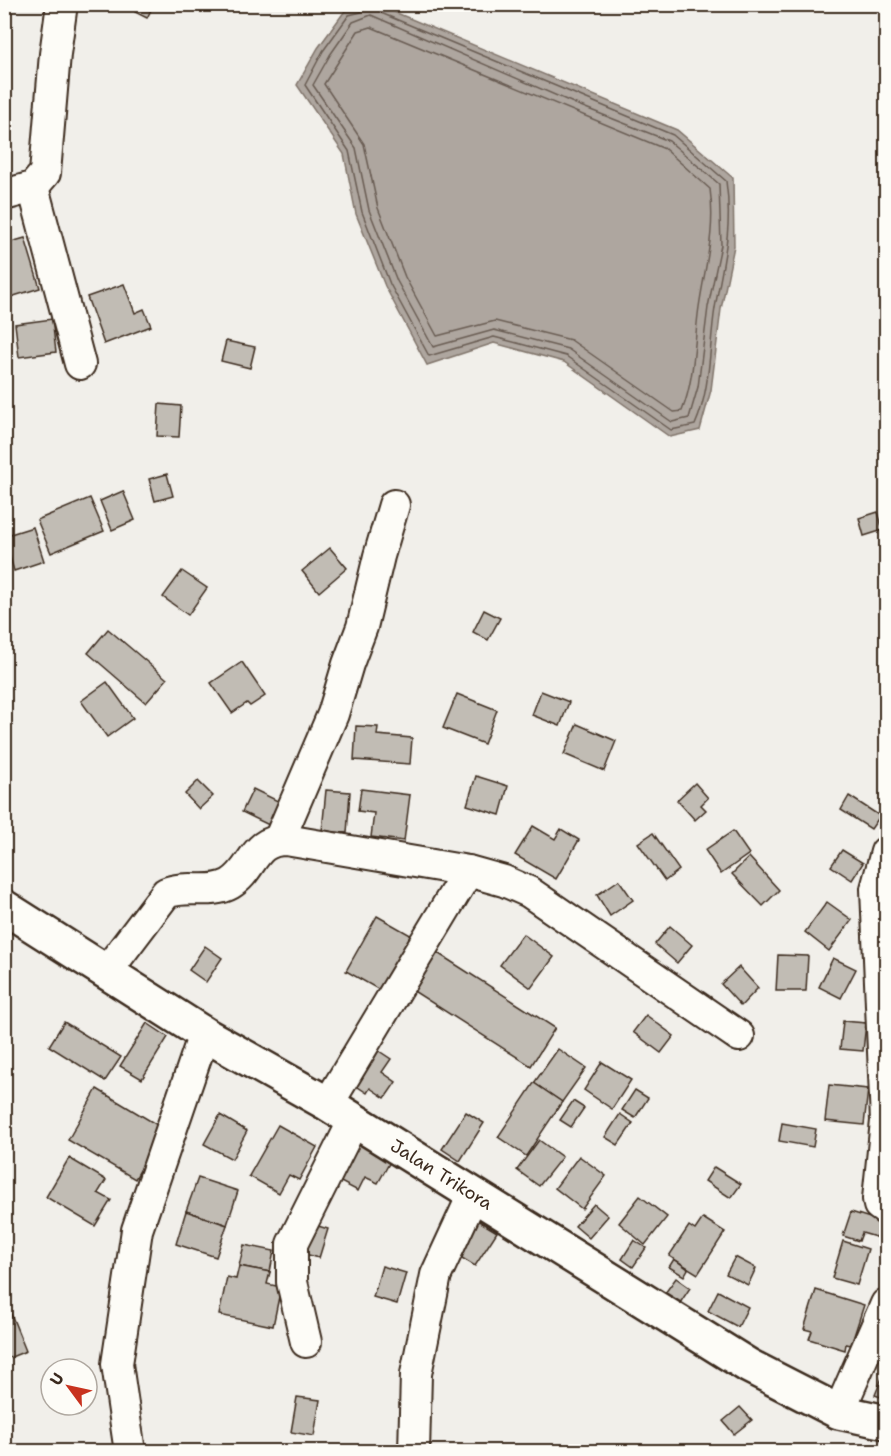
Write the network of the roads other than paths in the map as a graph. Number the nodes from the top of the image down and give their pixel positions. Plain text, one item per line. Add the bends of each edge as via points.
1 (62, 4) edge
2 (33, 187) junction
3 (4, 195) edge
4 (80, 364) dead end
5 (394, 505) dead end
6 (279, 840) junction
7 (886, 852) edge
8 (468, 872) junction
9 (4, 907) edge
10 (107, 971) junction
11 (204, 1034) junction
12 (739, 1036) dead end
13 (341, 1112) junction
14 (473, 1195) junction
15 (886, 1210) edge
16 (886, 1304) edge
17 (306, 1342) dead end
18 (839, 1412) junction
19 (886, 1422) edge
20 (130, 1452) edge
21 (414, 1452) edge

1 - 2 street via 48,162 45,173
2 - 3 street
2 - 4 street
5 - 6 street via 362,627 333,714
6 - 8 street
6 - 10 street via 263,846 230,884 175,889 166,894
7 - 15 street via 876,888 886,1121 878,1199
8 - 12 street via 529,892
8 - 13 street
9 - 10 street, Jalan Trikora
10 - 11 street, Jalan Trikora
11 - 13 street, Jalan Trikora
11 - 20 street via 137,1230 117,1364
13 - 14 street, Jalan Trikora
13 - 17 street via 292,1244 292,1282
14 - 18 street, Jalan Trikora via 693,1333
14 - 21 street via 436,1275 416,1374
16 - 18 street
18 - 19 street, Jalan Trikora

